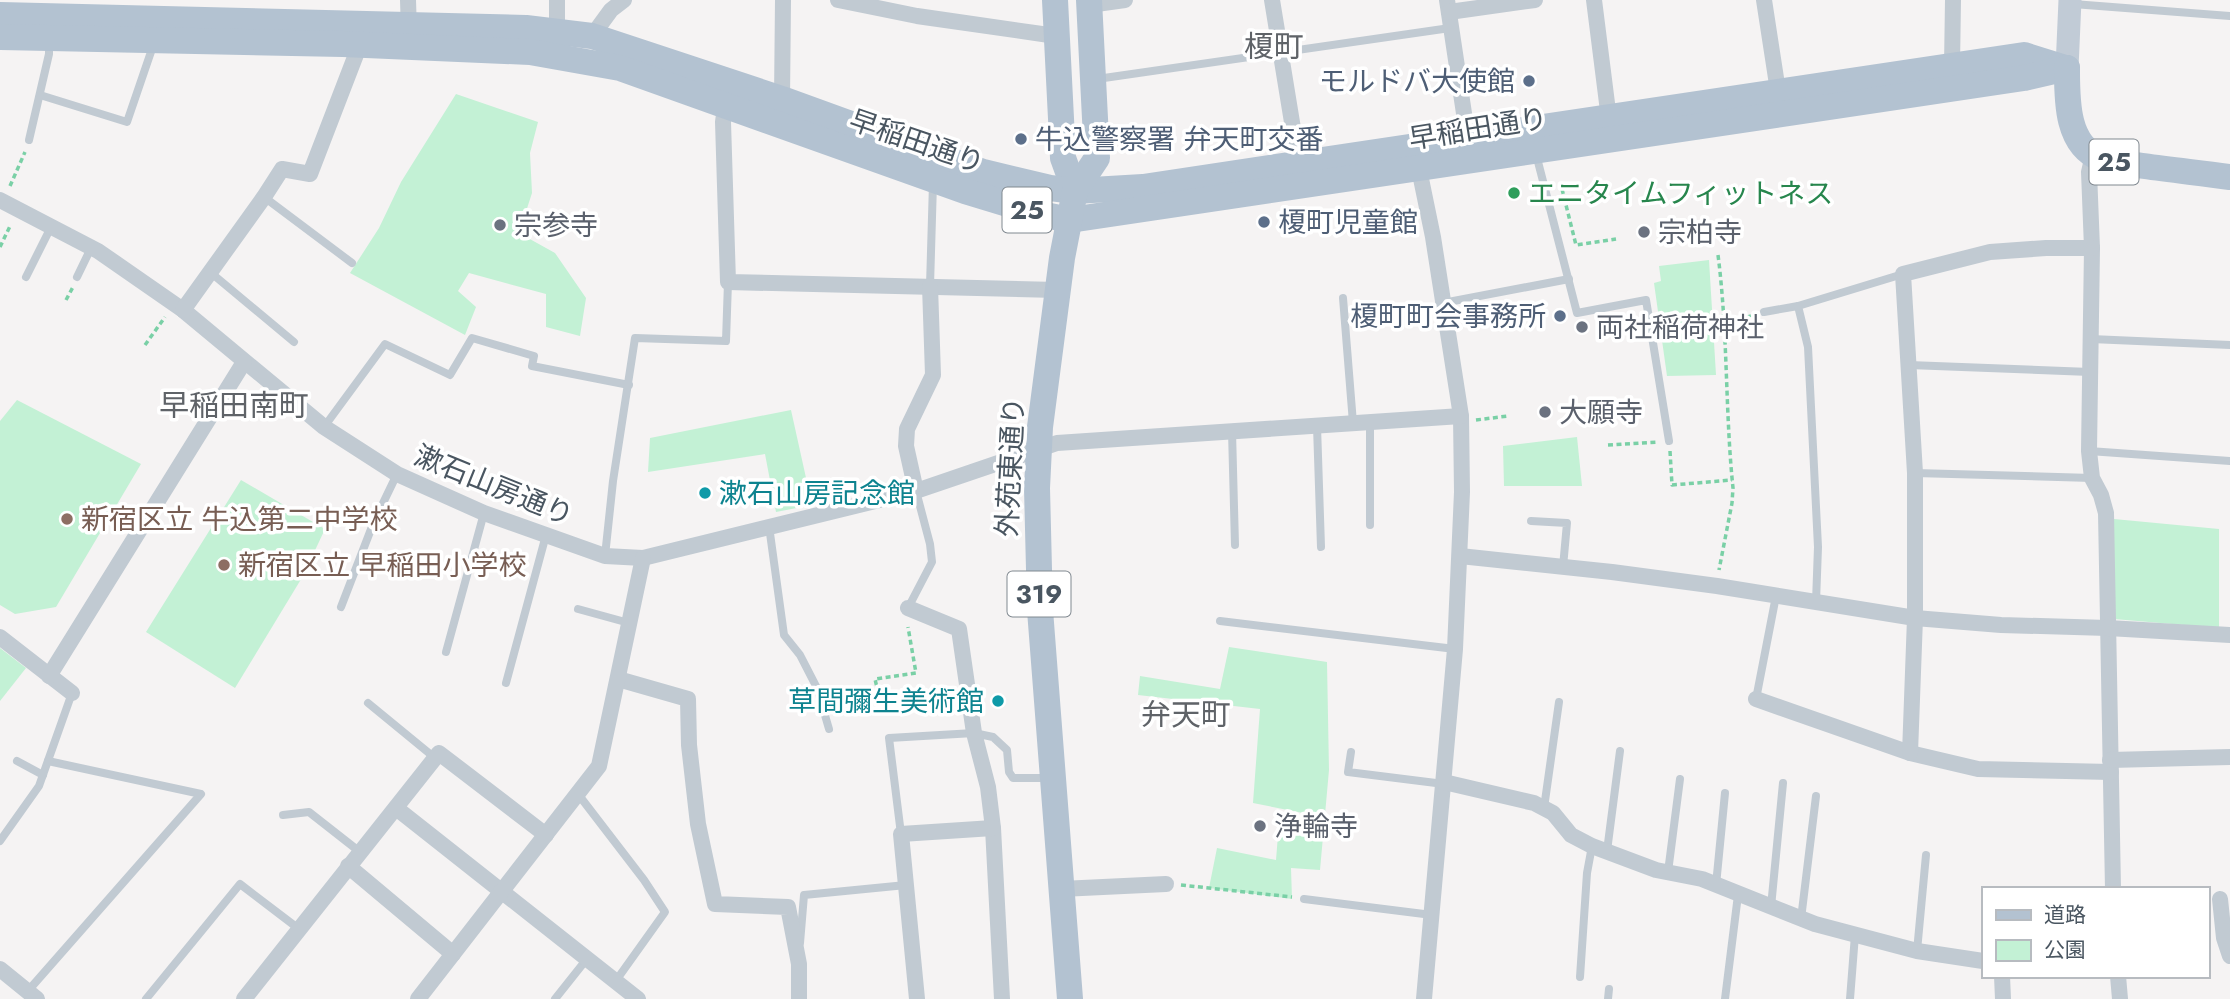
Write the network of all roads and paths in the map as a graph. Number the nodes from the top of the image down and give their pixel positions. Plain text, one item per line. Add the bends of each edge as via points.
1 (557, 0) edge
2 (624, 0) edge
3 (782, 0) edge
4 (838, 0) edge
5 (1055, 0) edge
6 (1125, 0) edge
7 (1272, 0) edge
8 (1535, 0) edge
9 (1594, 0) edge
10 (1764, 0) edge
11 (1953, 0) edge
12 (2070, 2) edge
13 (1089, 3) edge
14 (917, 8) edge
15 (1449, 13) edge
16 (0, 15) edge
17 (2230, 16) edge
18 (50, 18) edge
19 (409, 24) edge
20 (557, 31) junction
21 (364, 34) junction
22 (592, 36) junction
23 (1056, 36) junction
24 (0, 37) edge
25 (155, 40) junction
26 (1280, 52) junction
27 (1952, 66) junction
28 (2067, 68) junction
29 (1094, 79) junction
30 (1778, 91) junction
31 (40, 95) junction
32 (782, 99) junction
33 (725, 108) junction
34 (1609, 119) junction
35 (29, 140) dead end
36 (1468, 140) junction
37 (1535, 151) junction
38 (25, 153) dead end
39 (2093, 155) junction
40 (1299, 165) junction
41 (1419, 169) junction
42 (2230, 177) edge
43 (933, 180) junction
44 (1562, 189) dead end
45 (1075, 191) junction
46 (264, 197) junction
47 (2, 200) edge
48 (1070, 220) junction
49 (51, 226) junction
50 (10, 228) dead end
51 (1616, 239) dead end
52 (0, 247) edge
53 (91, 248) junction
54 (2092, 248) junction
55 (1718, 255) dead end
56 (352, 263) dead end
57 (210, 272) junction
58 (1903, 274) junction
59 (26, 277) dead end
60 (76, 279) joint
61 (1569, 279) junction
62 (728, 282) junction
63 (930, 286) junction
64 (1057, 290) junction
65 (1343, 298) dead end
66 (66, 300) dead end
67 (1443, 303) junction
68 (1798, 306) junction
69 (178, 307) junction
70 (1764, 312) joint
71 (1723, 324) junction
72 (2091, 338) junction
73 (294, 342) dead end
74 (145, 345) dead end
75 (2230, 345) edge
76 (244, 362) junction
77 (1909, 365) junction
78 (2090, 372) junction
79 (629, 384) junction
80 (1508, 416) dead end
81 (1461, 419) junction
82 (1370, 422) junction
83 (1353, 423) junction
84 (1317, 426) junction
85 (324, 427) junction
86 (1232, 431) junction
87 (1670, 441) junction
88 (1608, 445) dead end
89 (1039, 449) junction
90 (2089, 451) junction
91 (2230, 461) edge
92 (1915, 473) junction
93 (397, 474) junction
94 (2092, 478) junction
95 (1732, 480) junction
96 (916, 491) junction
97 (485, 513) junction
98 (1531, 521) dead end
99 (1370, 525) dead end
100 (769, 526) junction
101 (546, 535) junction
102 (1235, 545) dead end
103 (1321, 547) dead end
104 (605, 556) junction
105 (1460, 556) junction
106 (643, 558) junction
107 (1563, 567) junction
108 (1717, 586) junction
109 (1776, 596) junction
110 (1816, 602) junction
111 (341, 607) dead end
112 (908, 608) junction
113 (578, 609) dead end
114 (1915, 618) junction
115 (1220, 621) dead end
116 (629, 623) junction
117 (2108, 628) junction
118 (2230, 635) edge
119 (0, 637) edge
120 (1455, 649) junction
121 (446, 652) dead end
122 (49, 676) junction
123 (618, 679) junction
124 (506, 683) dead end
125 (72, 693) joint
126 (1756, 699) joint
127 (1559, 702) dead end
128 (368, 703) dead end
129 (882, 710) dead end
130 (829, 729) dead end
131 (974, 733) junction
132 (1620, 751) dead end
133 (1351, 752) dead end
134 (1910, 753) junction
135 (2230, 757) edge
136 (435, 758) junction
137 (17, 761) dead end
138 (48, 761) junction
139 (2110, 766) junction
140 (43, 775) junction
141 (1052, 778) junction
142 (1680, 779) dead end
143 (1444, 783) junction
144 (1783, 783) dead end
145 (1725, 793) dead end
146 (578, 794) junction
147 (1816, 796) dead end
148 (396, 808) junction
149 (1544, 808) junction
150 (283, 816) dead end
151 (993, 828) junction
152 (901, 834) junction
153 (546, 835) junction
154 (0, 841) edge
155 (1600, 849) junction
156 (360, 852) junction
157 (1926, 855) dead end
158 (348, 866) junction
159 (1668, 873) junction
160 (1166, 884) joint
161 (906, 885) junction
162 (1716, 886) junction
163 (2113, 887) edge
164 (1061, 889) junction
165 (501, 893) junction
166 (1738, 895) junction
167 (1304, 899) joint
168 (2219, 899) edge
169 (1772, 908) junction
170 (1432, 915) junction
171 (1801, 919) junction
172 (299, 929) junction
173 (1855, 934) junction
174 (1917, 951) junction
175 (453, 954) junction
176 (2230, 956) edge
177 (586, 960) junction
178 (1982, 961) edge
179 (799, 964) junction
180 (0, 969) edge
181 (1580, 977) dead end
182 (2002, 978) edge
183 (2118, 978) edge
184 (615, 982) junction
185 (1609, 989) dead end
186 (32, 995) edge
187 (146, 999) edge
188 (244, 999) edge
189 (418, 999) edge
190 (555, 999) edge
191 (638, 999) edge
192 (799, 999) edge
193 (917, 999) edge
194 (1002, 999) edge
195 (1070, 999) edge
196 (1424, 999) edge
197 (1608, 999) edge
198 (1725, 999) edge
199 (1850, 999) edge
200 (2003, 999) edge
201 (2120, 999) edge

1 - 20 street
2 - 22 street
3 - 32 street
4 - 14 street
5 - 23 main road, 外苑東通り / 319
6 - 13 street
7 - 26 street
8 - 15 street
9 - 34 street
10 - 30 street
11 - 27 street
12 - 17 lane
12 - 28 street
13 - 29 main road, 外苑東通り / 319
14 - 23 street
15 - 26 lane
15 - 36 street
16 - 18 main road, 早稲田通り / 25
18 - 21 main road, 早稲田通り / 25
18 - 24 main road, 早稲田通り / 25
18 - 25 main road, 早稲田通り / 25
18 - 31 lane via 49,54
19 - 20 main road, 早稲田通り / 25
19 - 21 main road, 早稲田通り / 25
19 - 33 main road, 早稲田通り / 25 via 620,68
20 - 22 main road, 早稲田通り / 25
21 - 25 main road, 早稲田通り / 25
21 - 46 street via 310,174 282,169
22 - 32 main road, 早稲田通り / 25
23 - 45 main road, 外苑東通り / 319 via 1063,158
25 - 31 lane via 127,122
26 - 29 lane
26 - 40 street
27 - 28 main road, 早稲田通り / 25 via 2024,55
27 - 30 main road, 早稲田通り / 25
28 - 37 main road, 早稲田通り / 25
28 - 39 main road, 25 via 2073,126
29 - 45 main road, 外苑東通り / 319 via 1097,158
30 - 34 main road, 早稲田通り / 25
31 - 35 lane
32 - 45 main road, 早稲田通り / 25 via 982,172
33 - 43 main road, 早稲田通り / 25
33 - 62 street
34 - 36 main road, 早稲田通り / 25
36 - 40 main road, 早稲田通り / 25
37 - 41 main road, 早稲田通り / 25
37 - 61 lane
38 - 47 path
39 - 42 main road, 25 via 2120,163
39 - 54 street via 2089,172
40 - 45 main road, 早稲田通り / 25 via 1143,187
41 - 48 main road, 早稲田通り / 25
41 - 67 street
43 - 48 main road, 早稲田通り / 25
43 - 63 lane
44 - 51 path via 1576,245
45 - 48 main road, 外苑東通り / 319
46 - 56 lane
46 - 57 street
47 - 49 street, 漱石山房通り
48 - 64 main road, 外苑東通り / 319
49 - 53 street, 漱石山房通り
49 - 59 lane
50 - 52 path
53 - 60 lane
53 - 69 street, 漱石山房通り
54 - 58 street via 1990,252
54 - 72 street
55 - 71 path
57 - 69 street
57 - 73 lane
58 - 68 lane
58 - 77 street
60 - 66 path
61 - 67 lane
61 - 87 lane via 1577,313 1646,300
62 - 63 street
62 - 79 lane via 726,341 635,338
63 - 64 street
63 - 96 street via 933,375 907,429
64 - 89 main road, 外苑東通り / 319
65 - 83 lane
67 - 81 street
68 - 70 lane
68 - 110 lane via 1808,347 1818,547
69 - 74 path
69 - 76 street, 漱石山房通り
70 - 71 path
71 - 95 path
72 - 75 lane
72 - 78 street
76 - 85 street, 漱石山房通り
76 - 122 street
77 - 78 lane
77 - 92 street
78 - 90 street
79 - 85 lane via 532,366 534,356 472,338 450,375 385,344
79 - 104 lane
80 - 81 path
81 - 82 street, 漱石山房通り
81 - 105 street
82 - 83 street, 漱石山房通り
82 - 99 lane
83 - 84 street, 漱石山房通り
84 - 86 street, 漱石山房通り
84 - 103 lane
85 - 93 street, 漱石山房通り
86 - 89 street, 漱石山房通り via 1058,443
86 - 102 lane
87 - 88 path
87 - 95 path via 1672,485
89 - 96 street, 漱石山房通り
89 - 141 main road, 外苑東通り / 319 via 1037,544
90 - 91 lane
90 - 94 street
92 - 94 lane
92 - 114 street
93 - 97 street, 漱石山房通り
93 - 111 lane
94 - 117 street via 2106,513
95 - 108 path
96 - 100 street, 漱石山房通り
96 - 112 lane via 932,562
97 - 101 street, 漱石山房通り
97 - 121 lane
98 - 107 lane via 1567,523
100 - 106 street, 漱石山房通り
100 - 130 lane via 784,635 817,688
101 - 104 street, 漱石山房通り
101 - 124 lane
104 - 106 street, 漱石山房通り
105 - 107 street
105 - 120 street
106 - 116 street
107 - 108 street
108 - 109 street
109 - 110 street
109 - 126 lane
110 - 114 street
112 - 129 path via 916,673 875,680
112 - 131 street via 960,629
113 - 116 lane
114 - 117 street
114 - 134 street
115 - 120 lane
116 - 123 street
117 - 118 street
117 - 139 street
119 - 122 street
120 - 143 street
122 - 125 street
123 - 146 street via 599,766
123 - 179 street via 688,699 698,824 715,904 788,907
125 - 138 lane
126 - 134 street
127 - 149 lane
128 - 136 lane
131 - 141 lane via 993,737 1007,750 1013,778
131 - 151 street
131 - 152 lane via 889,738
132 - 155 lane
133 - 143 lane via 1349,772
134 - 139 street via 1978,769
135 - 139 street
136 - 148 street
136 - 153 street via 439,753
137 - 140 lane
138 - 140 lane
138 - 186 lane via 201,794
139 - 163 street
140 - 154 lane
141 - 164 main road, 外苑東通り / 319
142 - 159 lane
143 - 149 street
143 - 170 street
144 - 169 lane
145 - 162 lane
146 - 153 street
146 - 184 lane via 664,912
147 - 171 lane
148 - 156 street
148 - 165 street
149 - 155 street via 1571,835
150 - 156 lane via 309,812
151 - 152 street
151 - 194 street
152 - 161 street
153 - 165 street
155 - 159 street
155 - 181 lane via 1587,873
156 - 158 street
157 - 174 lane
158 - 172 street
158 - 175 street
159 - 162 street
160 - 164 street
160 - 167 path
161 - 179 lane via 804,895
161 - 193 street
162 - 166 street
164 - 195 main road, 外苑東通り / 319
165 - 175 street
165 - 177 street
166 - 169 street
166 - 198 lane
167 - 170 lane
168 - 176 street
169 - 171 street
170 - 196 street
171 - 173 street
172 - 187 lane via 240,884
172 - 188 street
173 - 174 street
173 - 199 lane
174 - 178 street
175 - 189 street
177 - 184 street
177 - 190 lane
179 - 192 street
180 - 186 street
182 - 200 street
183 - 201 street
184 - 191 street
185 - 197 lane

